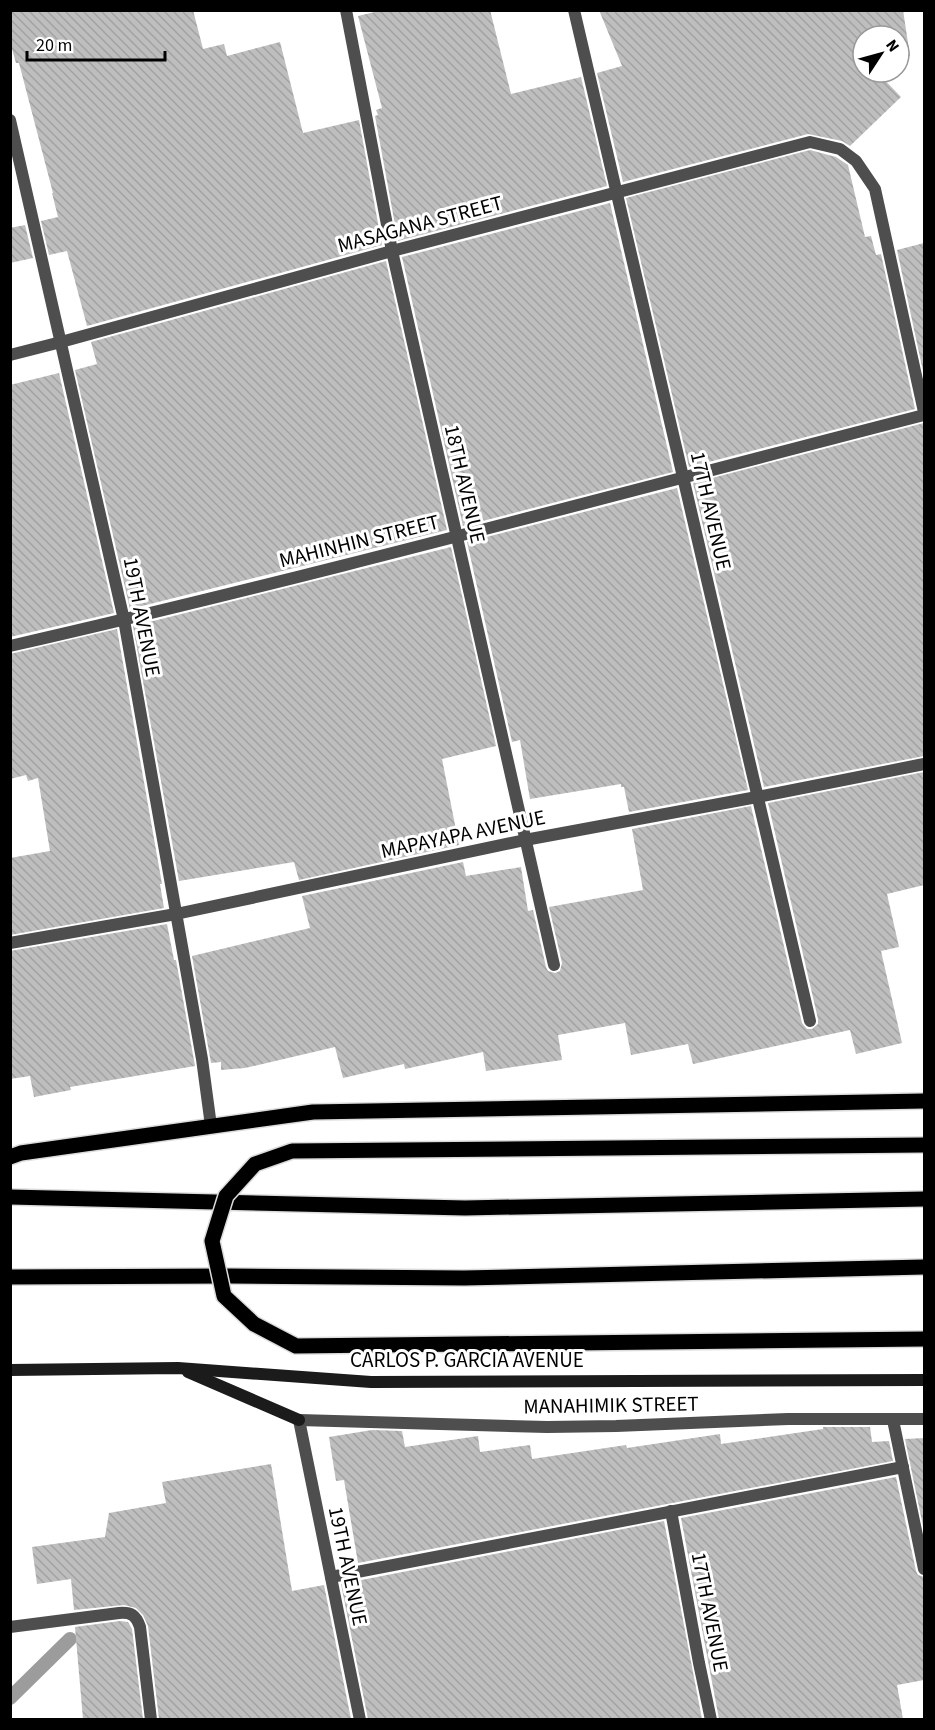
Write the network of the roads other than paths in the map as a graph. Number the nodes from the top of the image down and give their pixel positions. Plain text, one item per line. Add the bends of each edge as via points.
1 (346, 10) edge
2 (574, 10) edge
3 (10, 120) edge
4 (616, 192) junction
5 (392, 251) junction
6 (61, 342) junction
7 (10, 355) edge
8 (924, 413) edge
9 (683, 477) junction
10 (457, 536) junction
11 (124, 620) junction
12 (10, 646) edge
13 (924, 764) edge
14 (758, 797) junction
15 (525, 840) junction
16 (176, 914) junction
17 (10, 943) edge
18 (554, 965) dead end
19 (810, 1020) dead end
20 (924, 1101) edge
21 (211, 1126) junction
22 (924, 1145) edge
23 (10, 1157) edge
24 (10, 1197) edge
25 (924, 1199) edge
26 (924, 1266) edge
27 (10, 1277) edge
28 (924, 1339) edge
29 (178, 1368) junction
30 (10, 1370) edge
31 (924, 1380) edge
32 (924, 1419) edge
33 (299, 1420) junction
34 (893, 1420) junction
35 (903, 1467) junction
36 (671, 1511) junction
37 (924, 1569) edge
38 (331, 1577) junction
39 (10, 1627) edge
40 (151, 1719) edge
41 (360, 1719) edge
42 (711, 1719) edge

1 - 5 street, 18TH AVENUE
2 - 4 street, 17TH AVENUE
3 - 6 street, 19TH AVENUE
4 - 5 street, MASAGANA STREET
4 - 8 street, MASAGANA STREET via 810,142 840,149 856,161 875,189
4 - 9 street, 17TH AVENUE
5 - 6 street, MASAGANA STREET
5 - 10 street, 18TH AVENUE
6 - 7 street, MASAGANA STREET
6 - 11 street, 19TH AVENUE
8 - 9 street, MAHINHIN STREET
9 - 10 street, MAHINHIN STREET
9 - 14 street, 17TH AVENUE
10 - 11 street, MAHINHIN STREET
10 - 15 street, 18TH AVENUE
11 - 12 street, MAHINHIN STREET
11 - 16 street, 19TH AVENUE
13 - 14 street, MAPAYAPA AVENUE
14 - 15 street, MAPAYAPA AVENUE
14 - 19 street, 17TH AVENUE
15 - 16 street, MAPAYAPA AVENUE
15 - 18 street, 18TH AVENUE
16 - 17 street, MAPAYAPA AVENUE
16 - 21 street, 19TH AVENUE
20 - 21 main road via 314,1112
21 - 23 main road via 21,1152
22 - 28 main road, bridge via 291,1151 255,1164 226,1196 212,1241 224,1296 254,1324 296,1346
24 - 25 main road via 465,1208
26 - 27 main road via 464,1278
29 - 30 main road, CARLOS P. GARCIA AVENUE
29 - 31 main road, CARLOS P. GARCIA AVENUE via 371,1382
29 - 33 main road
32 - 34 street, MANAHIMIK STREET
33 - 34 street, MANAHIMIK STREET via 547,1427 788,1419
33 - 38 street, 19TH AVENUE
34 - 35 street
35 - 36 street
35 - 37 street
36 - 38 street
36 - 42 street, 17TH AVENUE
38 - 41 street, 19TH AVENUE
39 - 40 street via 133,1614 140,1627

